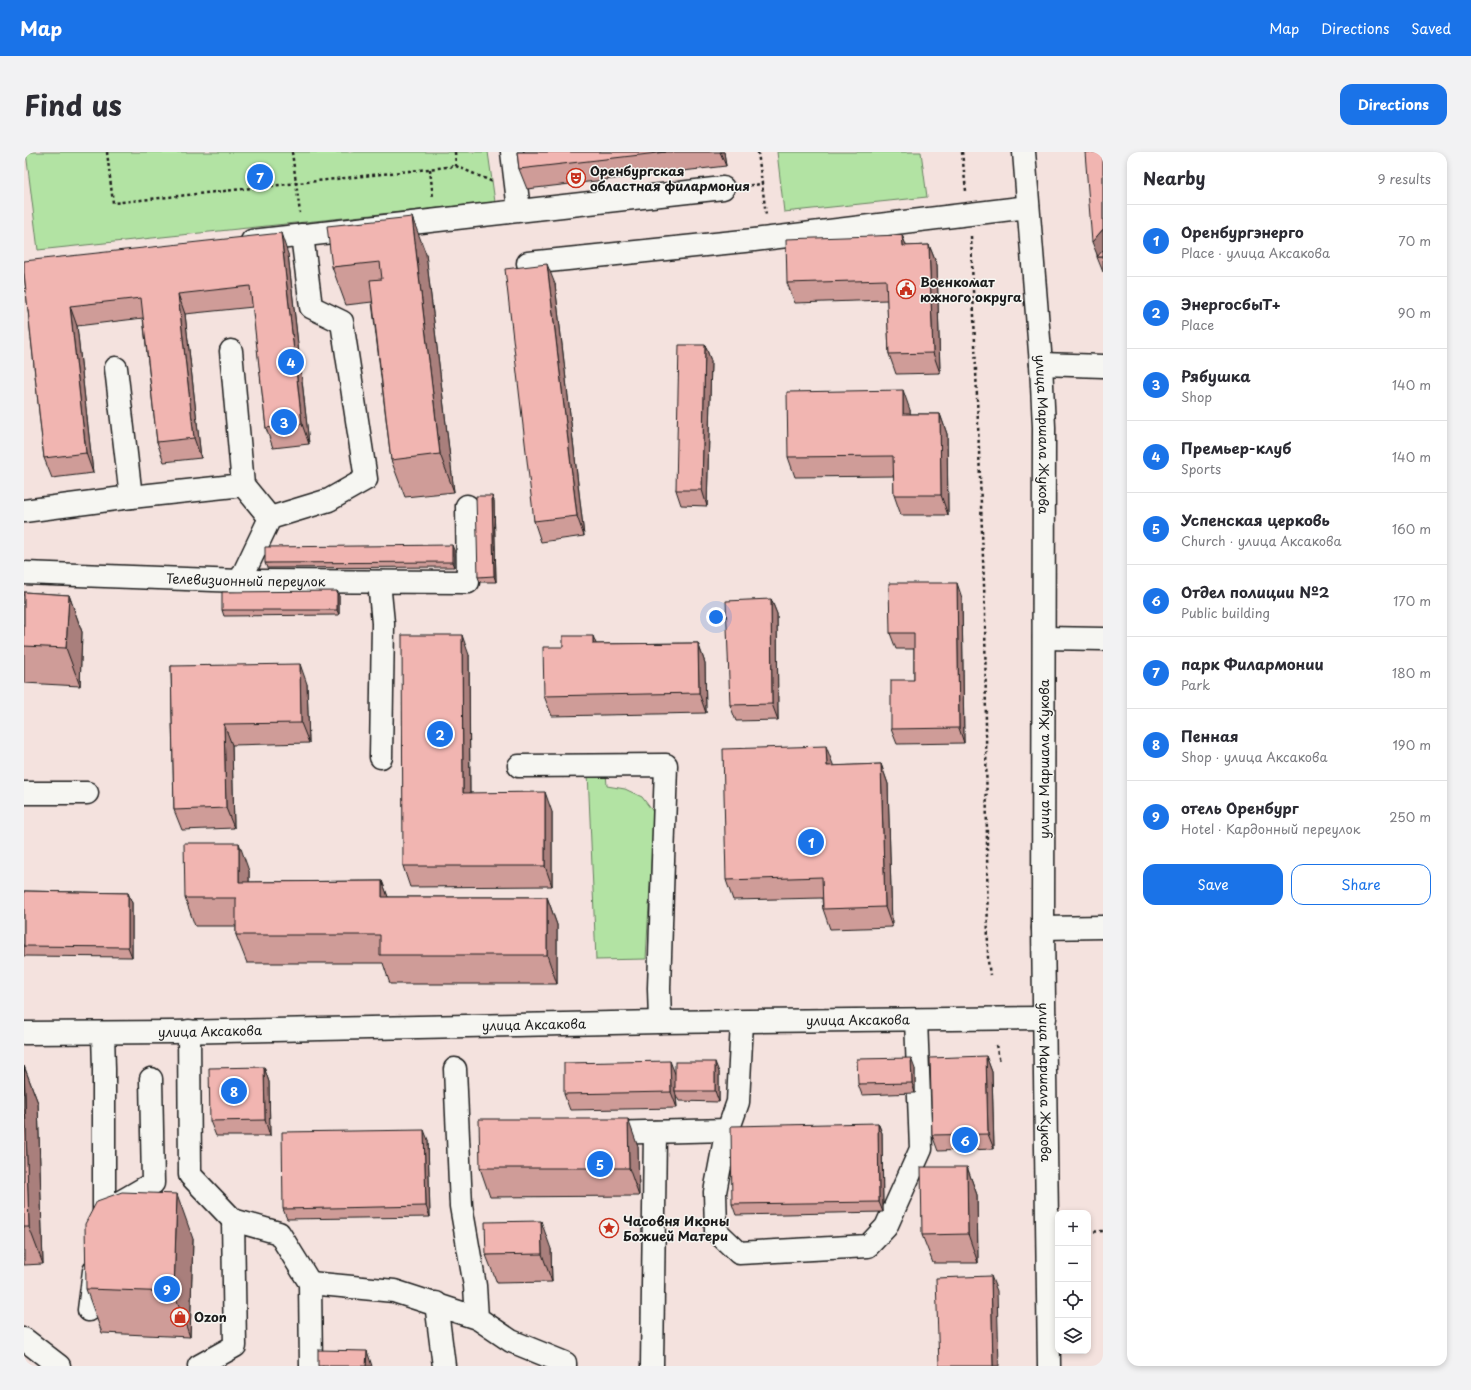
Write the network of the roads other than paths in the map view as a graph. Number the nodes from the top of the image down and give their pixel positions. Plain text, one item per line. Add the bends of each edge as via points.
1 (512, 152) edge
2 (1024, 152) edge
3 (723, 188) dead end
4 (518, 202) junction
5 (1028, 207) junction
6 (302, 235) junction
7 (230, 244) edge
8 (528, 263) dead end
9 (231, 351) dead end
10 (1041, 364) junction
11 (1103, 366) edge
12 (116, 368) dead end
13 (242, 485) junction
14 (130, 497) junction
15 (467, 506) dead end
16 (24, 511) edge
17 (270, 518) junction
18 (24, 572) edge
19 (240, 581) junction
20 (379, 582) junction
21 (1044, 638) junction
22 (1103, 639) edge
23 (382, 757) dead end
24 (519, 766) dead end
25 (24, 793) edge
26 (87, 793) dead end
27 (1103, 927) edge
28 (1043, 928) junction
29 (1045, 1018) junction
30 (916, 1020) junction
31 (660, 1022) junction
32 (742, 1022) junction
33 (189, 1031) junction
34 (24, 1033) edge
35 (103, 1033) junction
36 (455, 1069) dead end
37 (151, 1078) dead end
38 (729, 1130) junction
39 (655, 1132) junction
40 (587, 1133) edge
41 (104, 1211) junction
42 (233, 1220) junction
43 (310, 1283) junction
44 (436, 1304) junction
45 (89, 1310) edge
46 (477, 1318) junction
47 (24, 1339) edge
48 (59, 1366) edge
49 (199, 1366) edge
50 (312, 1366) edge
51 (444, 1366) edge
52 (565, 1366) edge
53 (652, 1366) edge
54 (1049, 1366) edge

1 - 4 main road
2 - 5 main road, улица Маршала Жукова
3 - 4 main road
4 - 6 main road via 436,221
5 - 8 main road
5 - 10 main road, улица Маршала Жукова
6 - 7 main road
6 - 17 main road via 311,307 342,322 366,479 329,500
9 - 13 main road
10 - 11 main road
10 - 21 main road, улица Маршала Жукова via 1044,435
12 - 14 main road
13 - 14 main road
13 - 17 main road
14 - 16 main road
15 - 20 main road, Телевизионный переулок via 468,582
17 - 19 main road
18 - 19 main road, Телевизионный переулок
19 - 20 main road, Телевизионный переулок
20 - 23 main road via 383,623
21 - 22 main road
21 - 28 main road, улица Маршала Жукова
24 - 31 main road via 666,766
25 - 26 main road
27 - 28 main road
28 - 29 main road, улица Маршала Жукова
29 - 30 main road, улица Аксакова
29 - 54 main road, улица Маршала Жукова
30 - 32 main road, улица Аксакова
30 - 38 main road via 921,1150 886,1227 868,1246 739,1253 716,1231 715,1192
31 - 32 main road, улица Аксакова
31 - 33 main road, улица Аксакова
32 - 38 main road via 738,1102
33 - 35 main road, улица Аксакова
33 - 42 main road via 190,1175
34 - 35 main road, улица Аксакова
35 - 41 main road
36 - 46 main road via 461,1206 475,1286
37 - 41 main road via 153,1183
38 - 39 main road
39 - 40 main road
39 - 53 main road
41 - 45 main road via 104,1233 93,1274
42 - 43 main road via 279,1233
42 - 49 main road via 235,1346
43 - 44 main road via 394,1291
43 - 50 main road
44 - 46 main road
44 - 51 main road
46 - 52 main road via 511,1340 565,1363
47 - 48 main road

